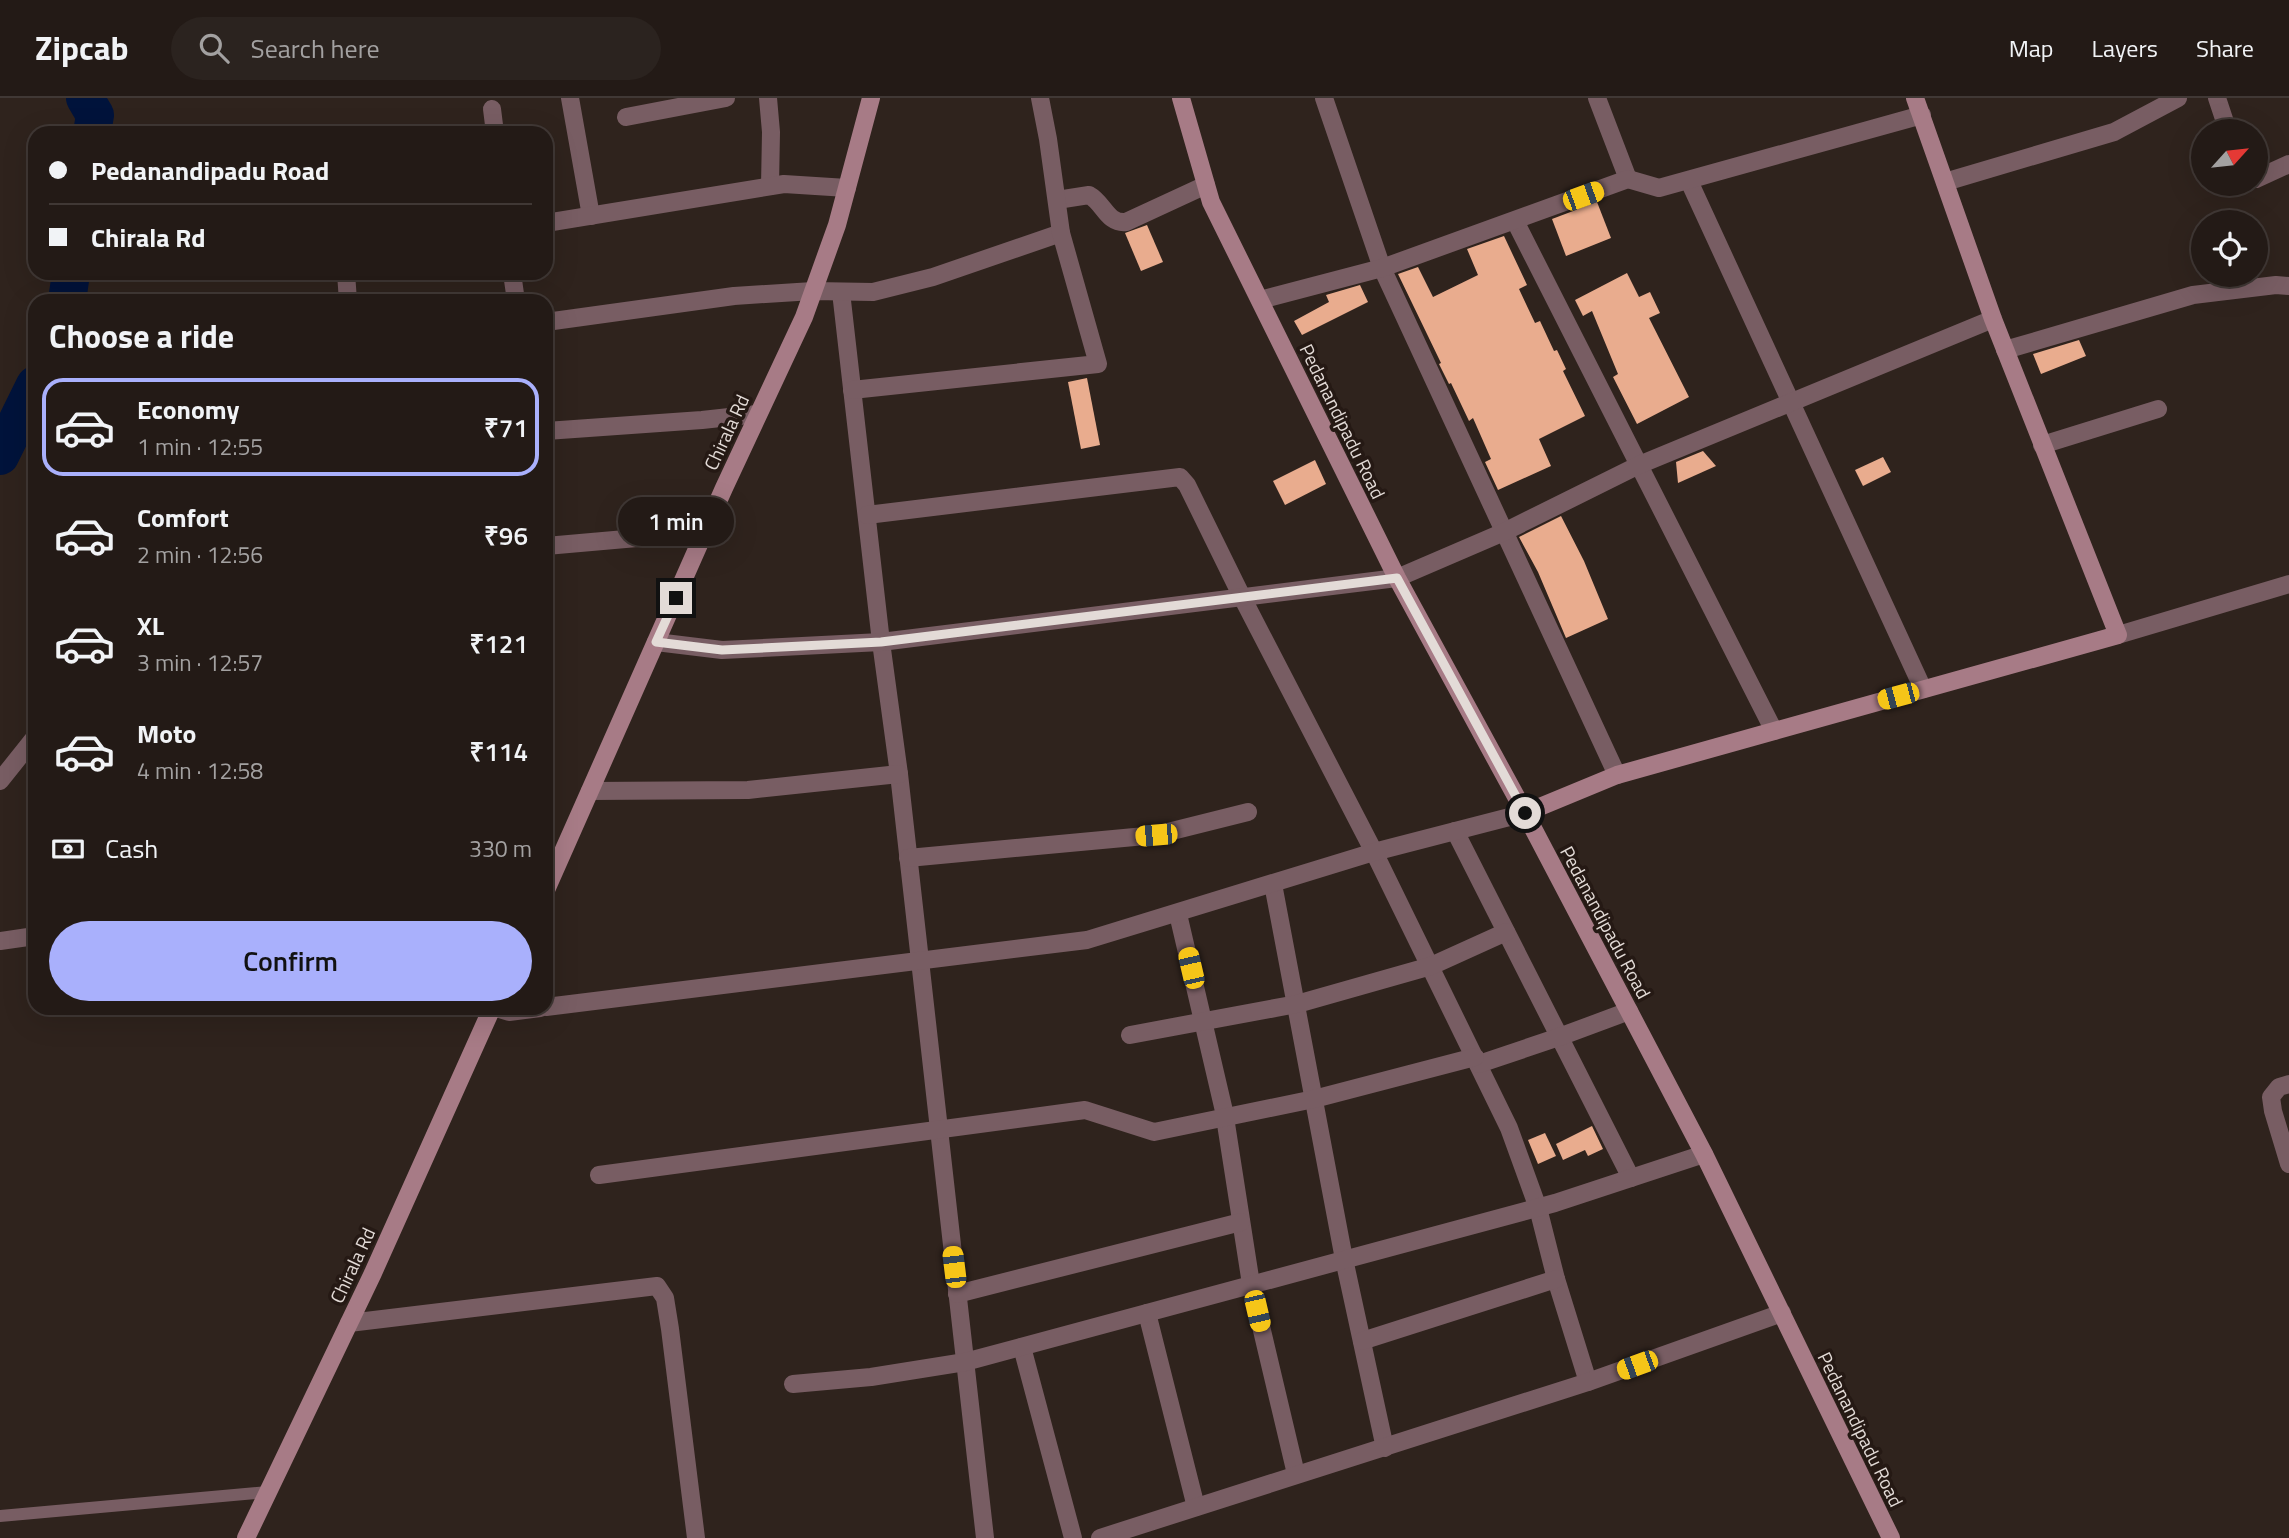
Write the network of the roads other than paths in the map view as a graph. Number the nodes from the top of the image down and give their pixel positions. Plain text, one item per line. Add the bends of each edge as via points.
1 (570, 98) edge
2 (726, 98) edge
3 (768, 98) edge
4 (871, 98) edge
5 (1040, 98) edge
6 (1181, 98) edge
7 (1324, 98) edge
8 (1597, 98) edge
9 (1915, 98) edge
10 (2178, 98) edge
11 (2217, 98) edge
12 (492, 109) dead end
13 (1922, 115) junction
14 (626, 117) dead end
15 (2224, 119) edge
16 (494, 126) edge
17 (2289, 164) edge
18 (2268, 173) edge
19 (1629, 179) junction
20 (1689, 181) junction
21 (1945, 181) junction
22 (1206, 185) junction
23 (770, 186) junction
24 (847, 188) junction
25 (1057, 200) junction
26 (591, 216) junction
27 (1515, 220) junction
28 (553, 222) edge
29 (1061, 233) junction
30 (1382, 268) junction
31 (2289, 286) edge
32 (813, 291) junction
33 (841, 292) junction
34 (1260, 300) junction
35 (1993, 319) junction
36 (553, 321) edge
37 (2005, 350) junction
38 (852, 390) junction
39 (1791, 402) junction
40 (2158, 409) dead end
41 (757, 414) junction
42 (553, 431) edge
43 (2042, 444) junction
44 (1639, 466) junction
45 (867, 515) junction
46 (705, 532) junction
47 (1504, 532) junction
48 (553, 545) edge
49 (1397, 578) junction
50 (2289, 584) edge
51 (1242, 597) junction
52 (2118, 635) junction
53 (656, 642) junction
54 (881, 642) junction
55 (1923, 689) junction
56 (1774, 731) junction
57 (28, 746) edge
58 (899, 774) junction
59 (1617, 775) junction
60 (0, 781) edge
61 (590, 790) junction
62 (1248, 812) dead end
63 (1525, 813) junction
64 (1455, 831) junction
65 (1374, 852) junction
66 (553, 857) edge
67 (908, 858) junction
68 (1273, 884) junction
69 (1178, 914) junction
70 (1506, 932) junction
71 (28, 937) edge
72 (0, 941) edge
73 (920, 960) junction
74 (1431, 966) junction
75 (1297, 1004) junction
76 (553, 1006) edge
77 (1629, 1011) junction
78 (491, 1015) edge
79 (1203, 1022) junction
80 (1130, 1035) dead end
81 (1559, 1037) junction
82 (1477, 1060) junction
83 (2289, 1084) edge
84 (1314, 1099) junction
85 (1225, 1119) junction
86 (939, 1131) junction
87 (1704, 1154) junction
88 (2289, 1164) edge
89 (598, 1175) dead end
90 (1631, 1178) junction
91 (1538, 1208) junction
92 (1241, 1222) junction
93 (1344, 1259) junction
94 (1556, 1279) junction
95 (1251, 1284) junction
96 (957, 1294) junction
97 (1147, 1313) junction
98 (1782, 1313) junction
99 (349, 1323) junction
100 (1362, 1341) junction
101 (1022, 1347) junction
102 (965, 1363) junction
103 (1588, 1382) junction
104 (793, 1384) dead end
105 (1385, 1448) junction
106 (1296, 1474) junction
107 (268, 1492) junction
108 (1196, 1507) junction
109 (0, 1516) edge
110 (246, 1538) edge
111 (696, 1538) edge
112 (985, 1538) edge
113 (1073, 1538) edge
114 (1100, 1538) edge
115 (1891, 1538) edge

1 - 26 street
2 - 14 street
3 - 23 street
4 - 24 main road, Chirala Rd
5 - 25 street
6 - 22 main road, Pedanandipadu Road
7 - 30 street
8 - 19 street
9 - 13 main road
10 - 21 street via 2114,132
11 - 15 street
12 - 16 street
13 - 20 street
13 - 21 main road
17 - 18 street
19 - 20 street via 1659,188
19 - 27 street
20 - 39 street
21 - 35 main road
22 - 25 street via 1120,223 1089,195
22 - 34 main road, Pedanandipadu Road
23 - 24 street via 802,183
23 - 26 street
24 - 32 main road, Chirala Rd
25 - 29 street
26 - 28 street
27 - 30 street
27 - 44 street
29 - 33 street via 933,277 873,292
29 - 38 street via 1098,364
30 - 34 street
30 - 47 street
31 - 37 street via 2193,295
32 - 33 street
32 - 36 street via 734,296
32 - 41 main road, Chirala Rd
33 - 38 street
34 - 49 main road, Pedanandipadu Road
35 - 37 main road
35 - 39 street
37 - 43 main road
38 - 45 street
39 - 44 street
39 - 55 street
40 - 43 street
41 - 42 street
41 - 46 main road, Chirala Rd
43 - 52 main road
44 - 47 street
44 - 56 street
45 - 51 street via 1180,477
45 - 54 street
46 - 48 street
46 - 53 main road, Chirala Rd
47 - 49 street
47 - 59 street
49 - 51 street
49 - 63 main road, Pedanandipadu Road
50 - 52 street
51 - 54 street
51 - 65 street
52 - 55 main road
53 - 54 street via 722,650
53 - 61 main road, Chirala Rd
54 - 58 street
55 - 56 main road
56 - 59 main road
57 - 60 street
58 - 61 street via 748,790
58 - 67 street
59 - 63 main road
61 - 66 main road, Chirala Rd
62 - 67 street via 1156,835
63 - 64 street
63 - 77 main road, Pedanandipadu Road
64 - 65 street
64 - 70 street
65 - 68 street
65 - 74 street
67 - 73 street
68 - 69 street
68 - 75 street
69 - 73 street via 1087,940
69 - 79 street
70 - 74 street
70 - 81 street
71 - 72 street
73 - 76 street
73 - 86 street
74 - 75 street
74 - 82 street
75 - 79 street
75 - 84 street
77 - 81 street
77 - 87 main road, Pedanandipadu Road
78 - 99 main road, Chirala Rd
79 - 80 street
79 - 85 street
81 - 82 street
81 - 90 street
82 - 84 street
82 - 91 street via 1509,1128
83 - 88 street via 2271,1097
84 - 85 street
84 - 93 street
85 - 86 street via 1154,1132 1085,1110
85 - 92 street
86 - 89 street
86 - 96 street
87 - 90 street
87 - 98 main road, Pedanandipadu Road
90 - 91 street
91 - 93 street
91 - 94 street
92 - 95 street
92 - 96 street
93 - 95 street
93 - 100 street
94 - 100 street
94 - 103 street
95 - 97 street
95 - 106 street
96 - 102 street
97 - 101 street
97 - 108 street
98 - 103 street
98 - 115 main road, Pedanandipadu Road
99 - 107 main road, Chirala Rd
99 - 111 street via 657,1286 665,1298 670,1329
100 - 105 street
101 - 102 street
101 - 113 street
102 - 104 street
102 - 112 street
103 - 105 street
105 - 106 street
106 - 108 street
107 - 109 lane
107 - 110 main road, Chirala Rd
108 - 114 street

